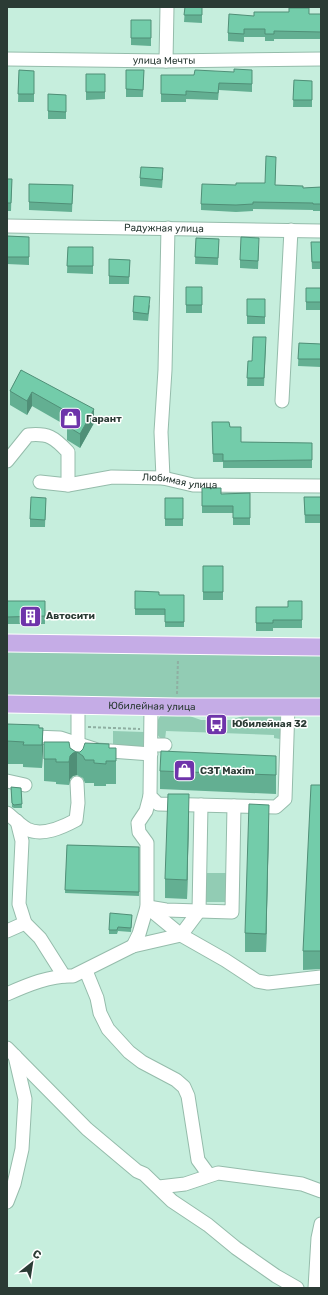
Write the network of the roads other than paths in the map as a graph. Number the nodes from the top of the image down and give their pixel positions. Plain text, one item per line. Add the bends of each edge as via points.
1 (167, 7) edge
2 (7, 59) edge
3 (321, 59) edge
4 (166, 61) junction
5 (7, 226) edge
6 (168, 228) junction
7 (291, 230) junction
8 (321, 230) edge
9 (282, 401) dead end
10 (7, 461) edge
11 (163, 478) junction
12 (40, 482) dead end
13 (68, 485) junction
14 (321, 486) edge
15 (7, 643) edge
16 (321, 647) edge
17 (7, 704) edge
18 (78, 705) junction
19 (288, 706) junction
20 (321, 707) edge
21 (151, 713) junction
22 (7, 736) edge
23 (78, 744) junction
24 (165, 745) dead end
25 (151, 749) junction
26 (77, 760) edge
27 (7, 781) edge
28 (77, 783) dead end
29 (25, 785) dead end
30 (150, 796) junction
31 (201, 805) junction
32 (234, 806) junction
33 (12, 817) edge
34 (147, 907) junction
35 (199, 911) junction
36 (25, 922) junction
37 (7, 931) edge
38 (181, 935) junction
39 (133, 946) junction
40 (86, 971) junction
41 (64, 976) junction
42 (321, 977) edge
43 (7, 994) edge
44 (11, 1052) edge
45 (209, 1175) junction
46 (159, 1187) junction
47 (321, 1191) edge
48 (7, 1202) edge
49 (321, 1224) edge
50 (297, 1288) edge
51 (315, 1288) edge

1 - 4 street
2 - 4 street, улица Мечты
3 - 4 street, улица Мечты
5 - 6 street, Радужная улица
6 - 7 street, Радужная улица
6 - 11 street via 161,432
7 - 8 street, Радужная улица
7 - 9 street
10 - 13 street via 28,435 42,434 57,440 68,452
11 - 13 street, Любимая улица via 112,477
11 - 14 street, Любимая улица via 193,485
12 - 13 street, Любимая улица
15 - 16 main road
17 - 18 main road, Юбилейная улица
18 - 21 main road, Юбилейная улица
18 - 23 street
19 - 20 main road, Юбилейная улица
19 - 21 main road, Юбилейная улица
19 - 32 street via 280,748 285,799 276,807
21 - 25 street
22 - 23 street via 60,738
23 - 25 street via 97,750
23 - 26 street
24 - 25 street
25 - 30 street
27 - 29 street
28 - 33 street via 76,820 40,832 28,829
30 - 31 street via 158,804
30 - 34 street via 146,811 138,823 139,832 148,843
31 - 32 street
31 - 35 street
32 - 35 street via 232,912
33 - 36 street via 22,841 20,904
34 - 35 street
34 - 38 street
34 - 39 street
35 - 38 street
36 - 37 street
36 - 41 street via 40,938
38 - 39 street
38 - 42 street via 257,981 268,983
39 - 40 street
40 - 41 street
40 - 45 street via 108,1029 142,1062 184,1087 188,1096 198,1160
41 - 43 street via 28,985
44 - 46 street via 87,1129
44 - 48 street via 25,1099 22,1149
45 - 46 street via 185,1184
45 - 47 street via 218,1173 302,1184
46 - 50 street via 172,1201 236,1248
49 - 51 street

